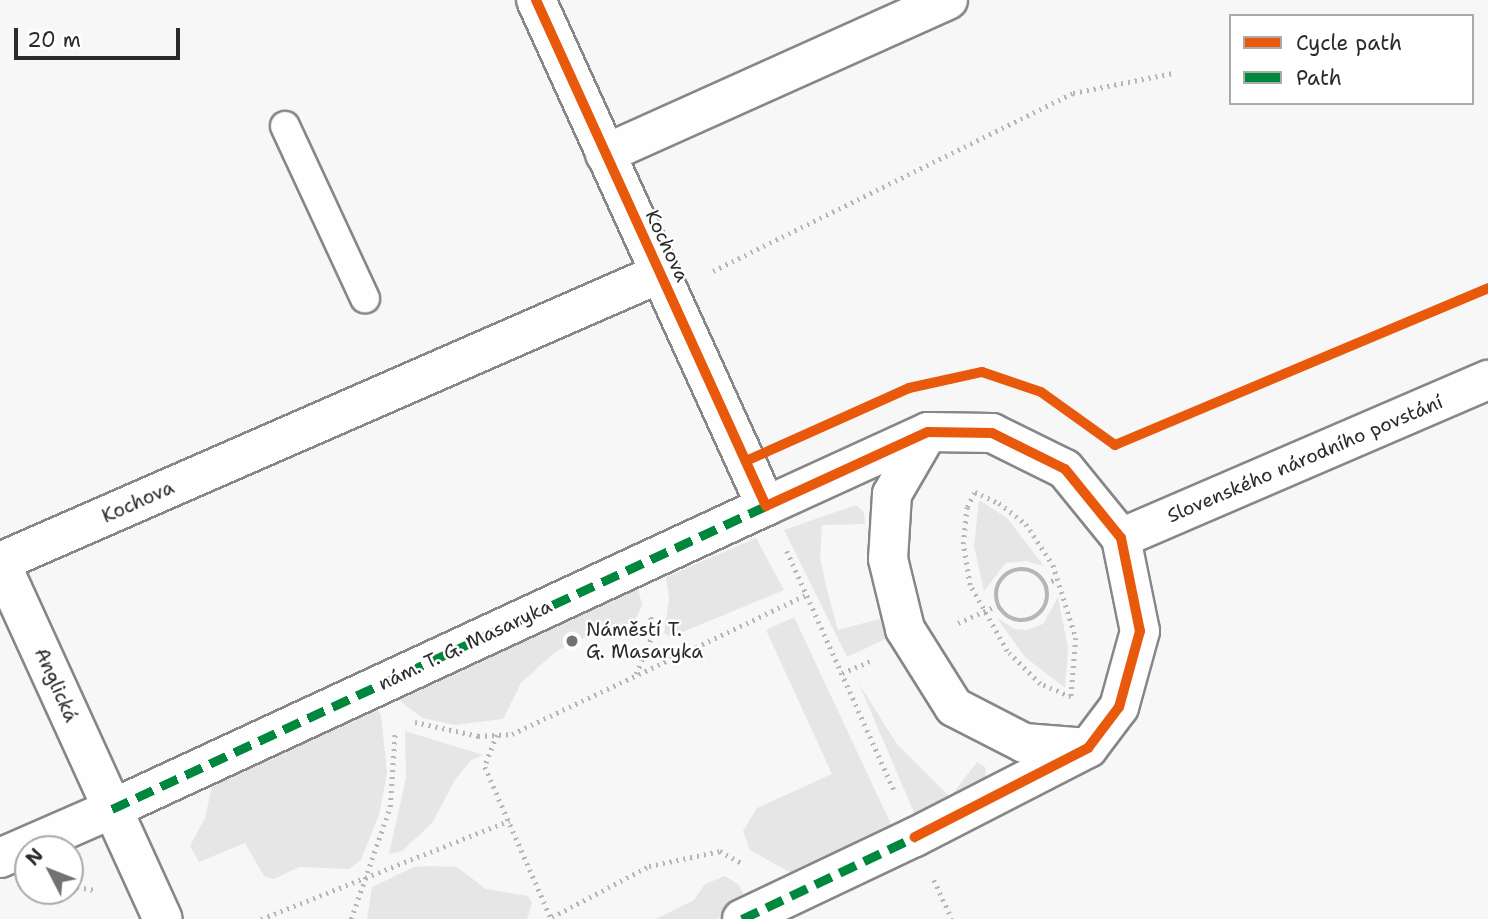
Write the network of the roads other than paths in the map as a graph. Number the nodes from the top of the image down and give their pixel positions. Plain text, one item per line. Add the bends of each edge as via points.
1 (536, 0) edge
2 (948, 0) edge
3 (285, 126) dead end
4 (606, 154) junction
5 (665, 283) junction
6 (365, 298) dead end
7 (1488, 380) edge
8 (928, 432) junction
9 (766, 506) junction
10 (1121, 538) junction
11 (0, 562) edge
12 (1088, 748) junction
13 (112, 809) junction
14 (0, 858) edge
15 (163, 919) edge
16 (742, 919) edge

1 - 4 street, Kochova
2 - 4 street
3 - 6 lane
4 - 5 street, Kochova
5 - 9 street, Kochova
5 - 11 street, Kochova
7 - 10 street, Slovenského národního povstání
8 - 9 street, nám. T. G. Masaryka
8 - 10 street, nám. T. G. Masaryka via 992,433 1065,469
8 - 12 street via 892,494 888,559 905,629 954,707 1024,743
9 - 13 street, nám. T. G. Masaryka via 644,562 387,697
10 - 12 street, nám. T. G. Masaryka via 1140,631 1119,707
11 - 13 street, Anglická
12 - 16 street, nám. T. G. Masaryka
13 - 14 street, nám. T. G. Masaryka
13 - 15 street

